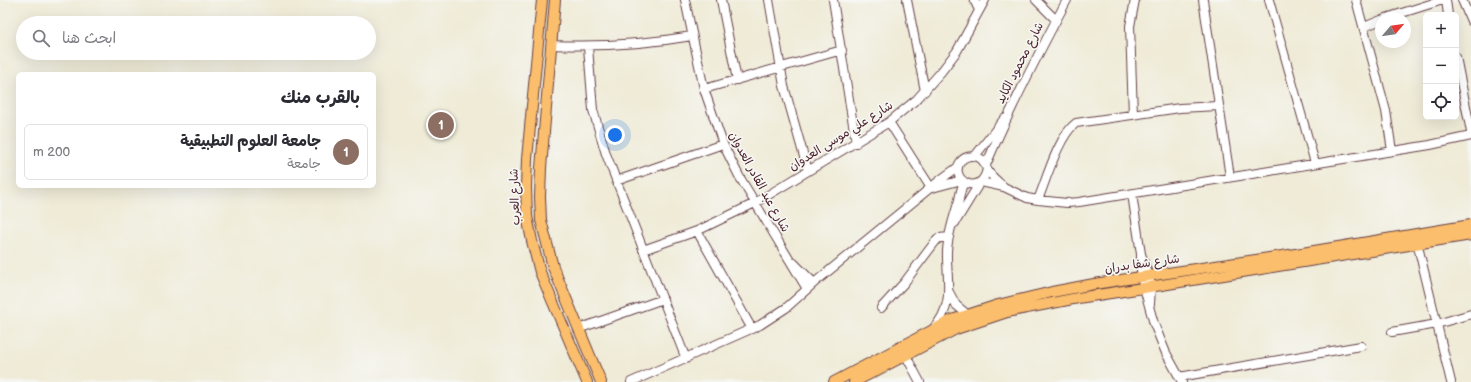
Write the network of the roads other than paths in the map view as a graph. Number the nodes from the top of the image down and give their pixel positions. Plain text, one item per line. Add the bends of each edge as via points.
1 (542, 0) edge
2 (555, 0) edge
3 (685, 0) edge
4 (721, 0) edge
5 (769, 0) edge
6 (833, 0) edge
7 (907, 0) edge
8 (974, 0) edge
9 (985, 0) edge
10 (1036, 0) edge
11 (1067, 0) edge
12 (1135, 0) edge
13 (1203, 0) edge
14 (1269, 0) edge
15 (1356, 0) edge
16 (1445, 0) edge
17 (1462, 0) edge
18 (979, 10) junction
19 (1406, 12) edge
20 (1447, 12) edge
21 (1056, 20) junction
22 (1471, 21) edge
23 (1375, 22) edge
24 (1364, 27) junction
25 (692, 36) junction
26 (552, 45) junction
27 (588, 47) junction
28 (842, 50) junction
29 (1459, 67) edge
30 (781, 68) junction
31 (737, 80) junction
32 (704, 89) junction
33 (926, 91) junction
34 (1468, 97) edge
35 (1218, 106) junction
36 (1133, 115) junction
37 (1007, 116) junction
38 (889, 122) junction
39 (1471, 132) edge
40 (1471, 136) edge
41 (856, 143) junction
42 (723, 144) junction
43 (1392, 151) junction
44 (974, 156) junction
45 (1315, 162) junction
46 (958, 167) junction
47 (986, 167) junction
48 (808, 171) junction
49 (1230, 177) junction
50 (616, 181) junction
51 (963, 181) junction
52 (980, 183) junction
53 (1004, 187) junction
54 (931, 188) junction
55 (1132, 194) junction
56 (1038, 200) junction
57 (755, 203) junction
58 (1471, 225) edge
59 (697, 231) junction
60 (950, 233) junction
61 (1471, 235) edge
62 (1416, 238) junction
63 (643, 250) junction
64 (788, 257) junction
65 (1145, 276) junction
66 (814, 283) junction
67 (1147, 288) junction
68 (807, 289) junction
69 (949, 292) junction
70 (663, 299) junction
71 (881, 308) dead end
72 (1471, 314) edge
73 (968, 315) junction
74 (1437, 324) junction
75 (578, 329) junction
76 (933, 329) junction
77 (752, 330) junction
78 (1392, 332) dead end
79 (1361, 346) dead end
80 (905, 354) junction
81 (686, 359) junction
82 (1180, 379) edge
83 (587, 382) edge
84 (601, 382) edge
85 (631, 382) edge
86 (834, 382) edge
87 (854, 382) edge
88 (920, 382) edge
89 (1451, 382) edge

1 - 83 main road, شارع العرب via 527,166 527,216 540,272
2 - 26 main road, شارع العرب
3 - 25 street, شارع عبد القادر العدوان
4 - 31 street
5 - 30 street
6 - 28 street
7 - 33 street
8 - 18 street
9 - 18 street, شارع علي موسى العدوان
10 - 21 street
11 - 21 street, شارع محمود الكايد
12 - 36 street via 1130,26
13 - 35 street
14 - 45 street
15 - 24 street
16 - 19 street
16 - 20 street
17 - 22 street
18 - 33 street, شارع علي موسى العدوان via 957,51
21 - 37 street, شارع محمود الكايد
23 - 24 street
24 - 43 street via 1386,111
25 - 27 street via 665,41
25 - 32 street, شارع عبد القادر العدوان
26 - 27 street
26 - 75 main road, شارع العرب via 541,168 542,220 553,267
27 - 50 street via 593,110
28 - 30 street
28 - 41 street
29 - 34 street
30 - 31 street
30 - 48 street
31 - 32 street
32 - 42 street, شارع عبد القادر العدوان
33 - 38 street, شارع علي موسى العدوان
34 - 39 street
35 - 36 street via 1180,108
35 - 49 street
36 - 56 street via 1084,121 1072,126 1059,148
37 - 44 street, شارع محمود الكايد
37 - 47 street, شارع محمود الكايد
38 - 41 street, شارع علي موسى العدوان
38 - 54 street
40 - 43 street
41 - 48 street, شارع علي موسى العدوان
42 - 50 street
42 - 57 street, شارع عبد القادر العدوان
43 - 45 street
44 - 46 street via 961,161
44 - 47 street via 982,159
45 - 49 street
46 - 51 street via 958,174
46 - 54 street
47 - 52 street via 985,177
47 - 53 street
48 - 57 street, شارع علي موسى العدوان
49 - 55 street
50 - 63 street
51 - 52 street via 971,185
51 - 54 street
51 - 60 street
52 - 53 street
52 - 60 street
53 - 56 street via 1027,198
54 - 66 street
55 - 56 street via 1066,203
55 - 65 street
57 - 59 street, شارع علي موسى العدوان
57 - 64 street, شارع عبد القادر العدوان
58 - 62 main road, شارع شفا بدران
59 - 63 street, شارع علي موسى العدوان
59 - 77 street
60 - 69 street via 947,256
60 - 71 street via 935,242 904,284
61 - 62 main road, شارع شفا بدران
62 - 65 main road, شارع شفا بدران
62 - 67 main road, شارع شفا بدران
62 - 74 street
63 - 70 street
64 - 66 street, شارع عبد القادر العدوان
64 - 68 street, شارع عبد القادر العدوان
65 - 67 street
65 - 73 main road, شارع شفا بدران via 1052,292
66 - 68 street
67 - 80 main road, شارع شفا بدران via 1007,312 956,329
67 - 82 street via 1156,333
68 - 77 street via 786,308
69 - 73 street via 956,305
69 - 76 street via 945,312
70 - 75 street
70 - 81 street
72 - 74 street
73 - 76 main road, شارع شفا بدران
74 - 78 street
74 - 89 street
75 - 84 main road, شارع العرب
76 - 86 main road, شارع شفا بدران
77 - 81 street
79 - 82 street
80 - 87 main road, شارع شفا بدران
80 - 88 street
81 - 85 street

